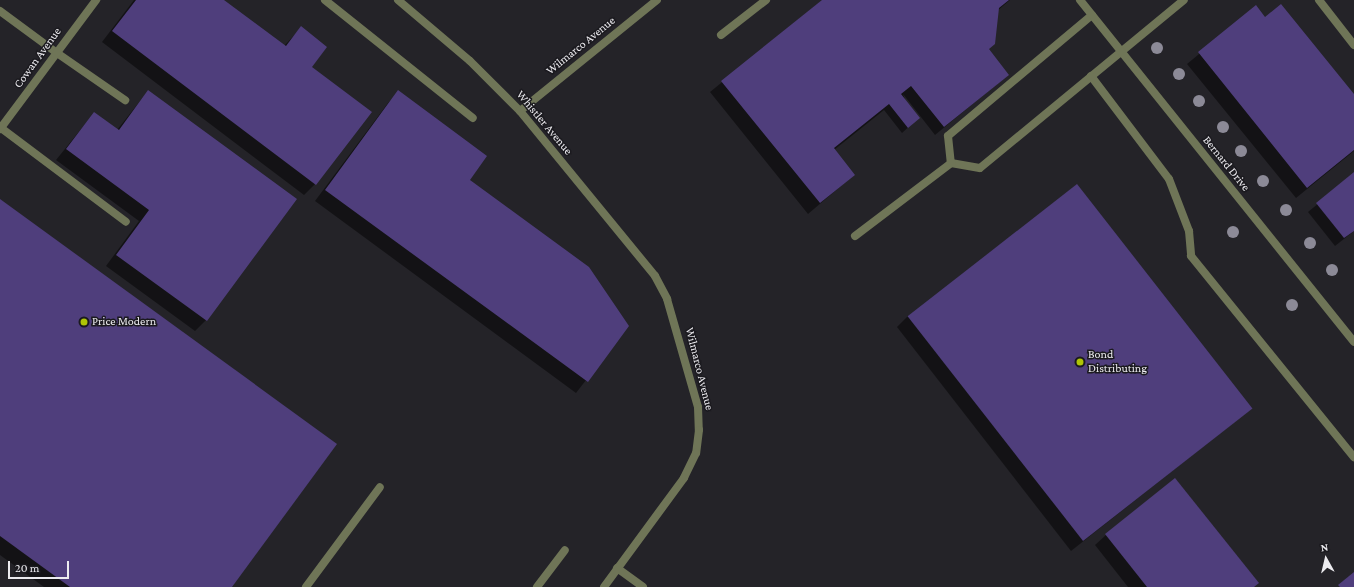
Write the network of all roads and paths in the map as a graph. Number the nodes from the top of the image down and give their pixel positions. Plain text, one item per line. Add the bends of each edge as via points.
1 (96, 0) edge
2 (325, 0) edge
3 (398, 0) edge
4 (657, 0) edge
5 (766, 0) edge
6 (1080, 0) edge
7 (1184, 0) edge
8 (1319, 0) edge
9 (0, 11) edge
10 (1092, 15) junction
11 (721, 35) dead end
12 (1354, 45) edge
13 (1120, 52) junction
14 (56, 53) junction
15 (1091, 76) junction
16 (125, 100) dead end
17 (520, 111) junction
18 (473, 118) dead end
19 (0, 129) edge
20 (951, 163) junction
21 (126, 222) dead end
22 (855, 236) dead end
23 (655, 276) joint
24 (1354, 342) edge
25 (1354, 457) edge
26 (380, 486) dead end
27 (565, 550) dead end
28 (617, 568) junction
29 (306, 587) edge
30 (537, 587) edge
31 (604, 587) edge
32 (643, 587) edge

1 - 14 street, Cowan Avenue
2 - 18 street
3 - 17 street, Whistler Avenue via 470,60
4 - 17 street, Wilmarco Avenue
5 - 11 street
6 - 10 street, Bernard Drive
7 - 13 street
8 - 12 street
9 - 14 street
10 - 13 street, Bernard Drive
10 - 20 street via 948,136
13 - 15 street
13 - 24 street, Bernard Drive
14 - 16 street
14 - 19 street, Cowan Avenue
15 - 20 street via 980,168
15 - 25 street via 1168,179 1189,232 1191,256
17 - 23 street, Whistler Avenue
19 - 21 street
20 - 22 street
23 - 28 street, Wilmarco Avenue via 675,322 698,407 699,430 696,453 684,478
26 - 29 street
27 - 30 street
28 - 31 street, Wilmarco Avenue
28 - 32 street

